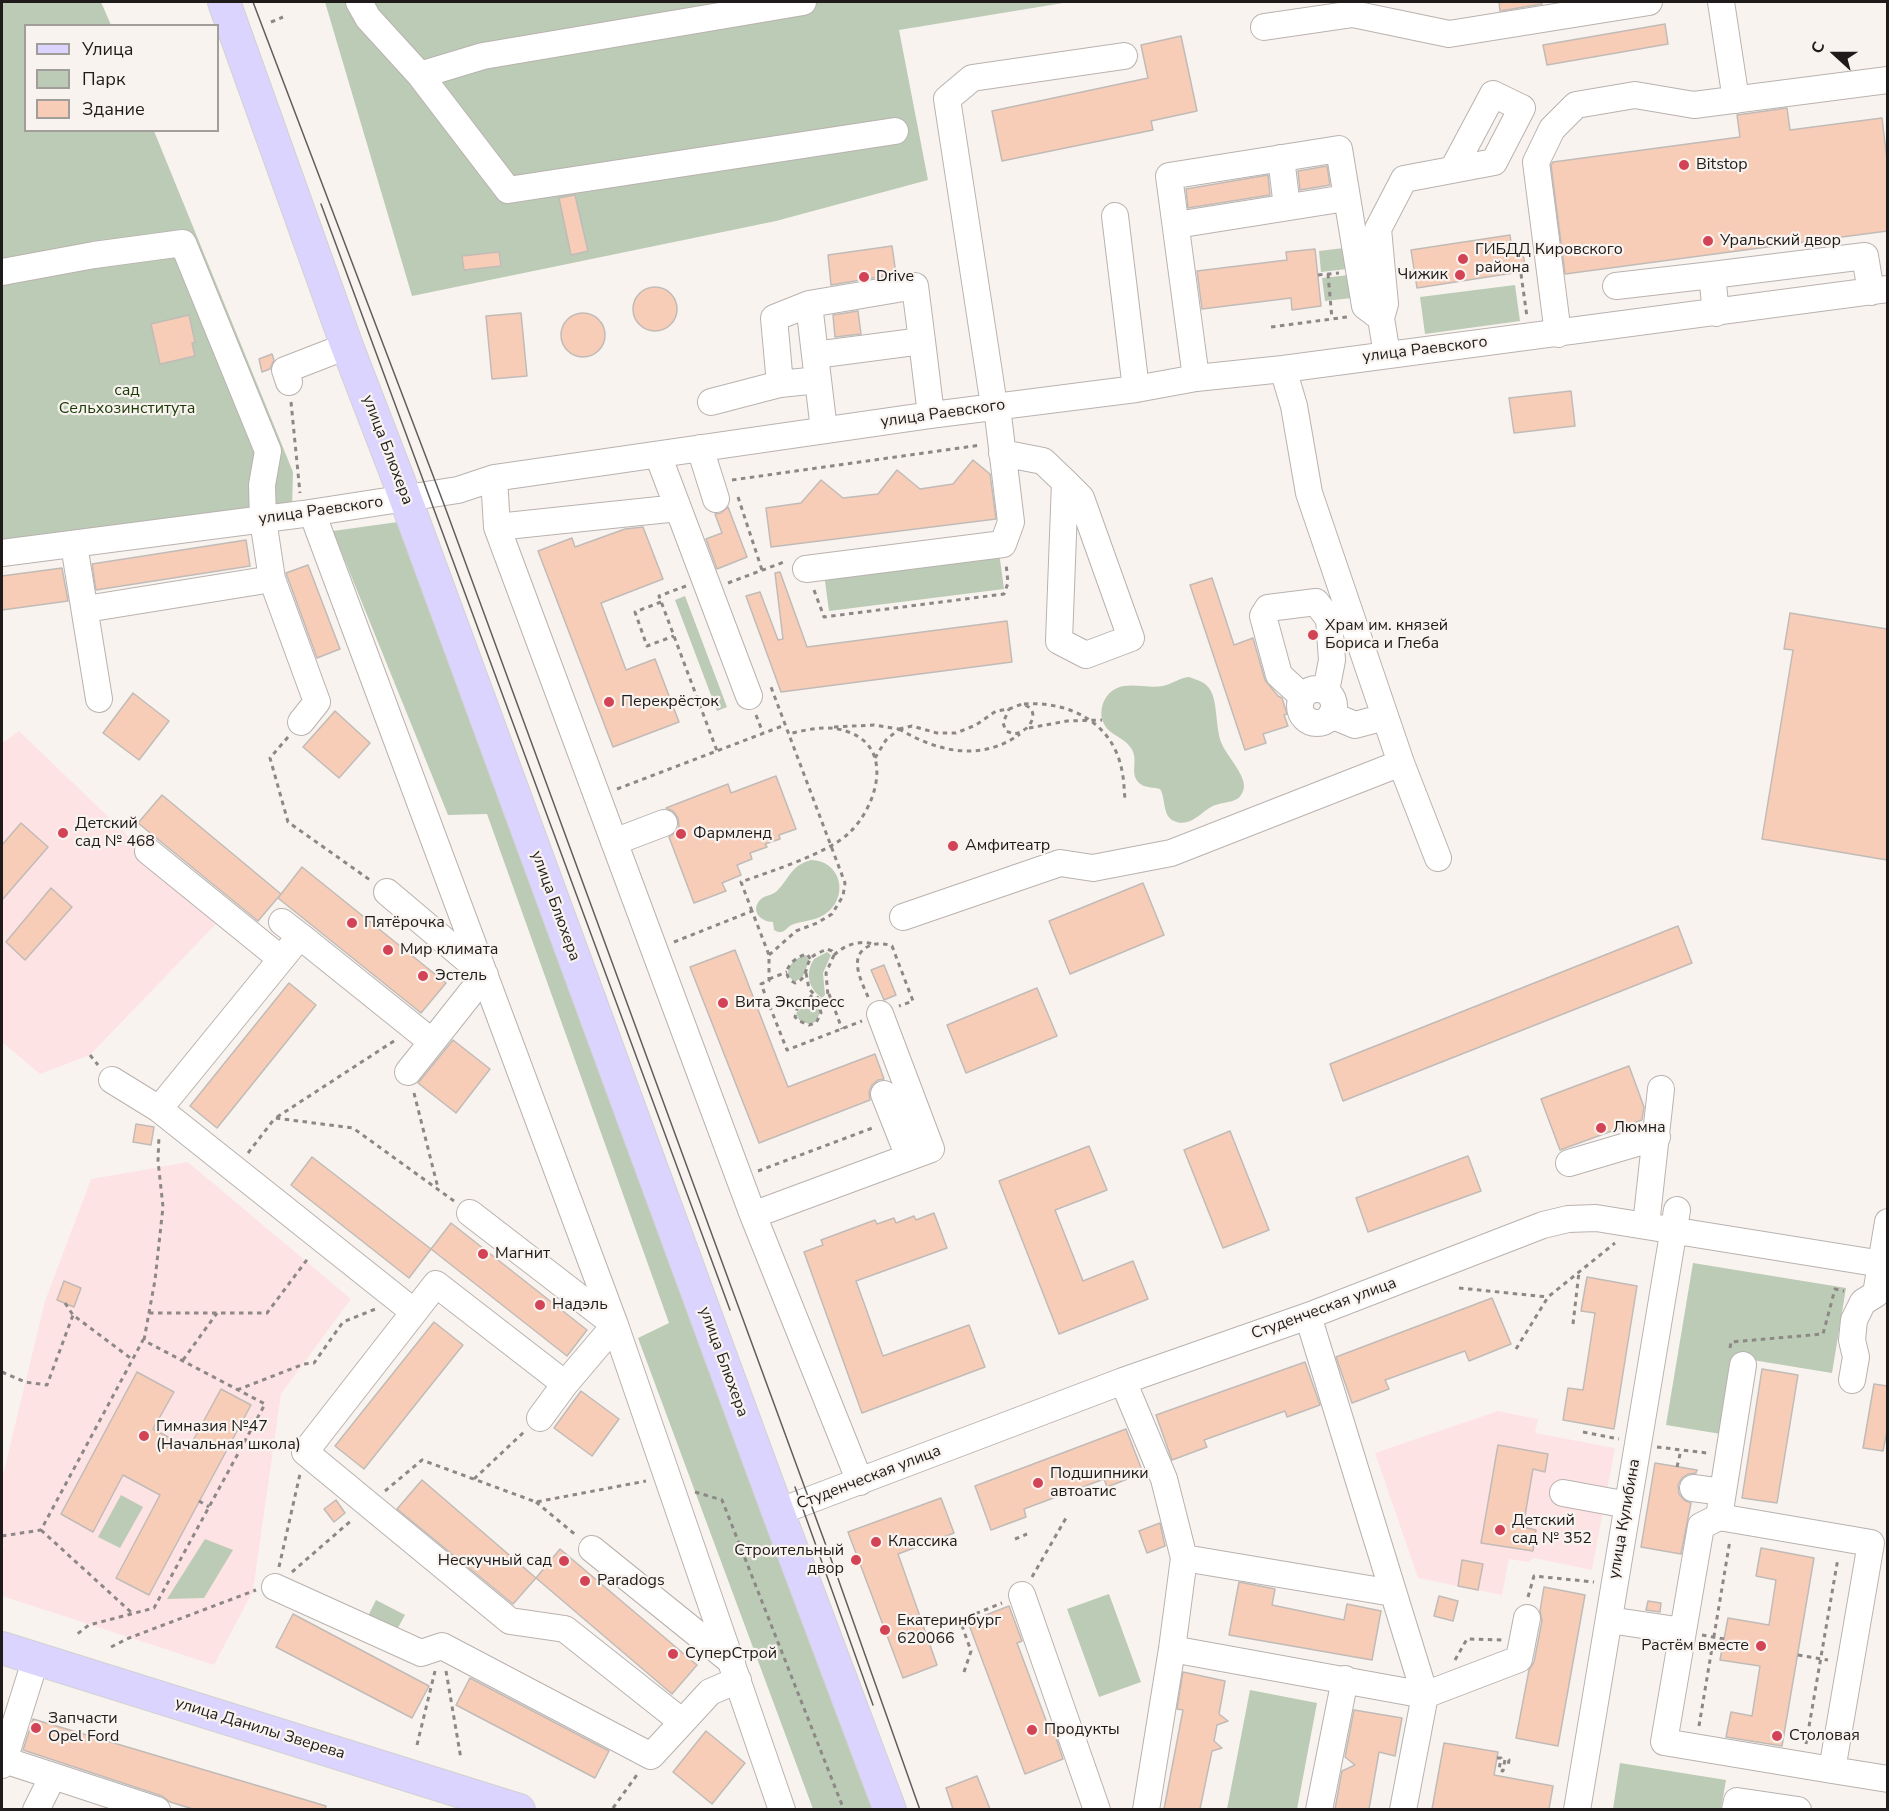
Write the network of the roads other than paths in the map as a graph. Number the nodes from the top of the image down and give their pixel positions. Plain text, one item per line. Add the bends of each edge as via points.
1 (224, 2) edge
2 (359, 2) edge
3 (803, 2) edge
4 (1649, 2) edge
5 (1721, 2) edge
6 (1264, 27) dead end
7 (1124, 57) dead end
8 (420, 75) junction
9 (1887, 81) edge
10 (1734, 90) junction
11 (895, 131) dead end
12 (1281, 158) junction
13 (1453, 169) dead end
14 (1346, 198) junction
15 (1287, 207) junction
16 (1115, 216) dead end
17 (1176, 225) junction
18 (2, 272) edge
19 (1712, 275) junction
20 (1879, 290) edge
21 (809, 304) junction
22 (1716, 313) junction
23 (1381, 318) junction
24 (1643, 321) junction
25 (1558, 334) junction
26 (922, 341) junction
27 (347, 346) junction
28 (1387, 355) junction
29 (816, 367) junction
30 (1283, 369) junction
31 (1196, 378) junction
32 (289, 382) road end
33 (780, 384) junction
34 (1136, 389) junction
35 (711, 402) dead end
36 (997, 407) junction
37 (931, 415) junction
38 (824, 430) junction
39 (1002, 447) junction
40 (700, 448) junction
41 (658, 455) junction
42 (494, 478) junction
43 (1065, 482) junction
44 (713, 491) road end
45 (405, 499) junction
46 (307, 503) junction
47 (678, 508) junction
48 (263, 520) junction
49 (497, 527) junction
50 (74, 544) junction
51 (2, 553) edge
52 (806, 569) road end
53 (272, 579) junction
54 (86, 609) junction
55 (759, 688) road end
56 (99, 699) dead end
57 (1320, 701) dead end
58 (1385, 717) junction
59 (301, 722) road end
60 (1401, 763) junction
61 (664, 823) dead end
62 (614, 842) junction
63 (148, 851) dead end
64 (1438, 858) dead end
65 (387, 892) road end
66 (903, 916) dead end
67 (281, 959) junction
68 (486, 975) junction
69 (878, 1015) road end
70 (424, 1035) junction
71 (408, 1072) road end
72 (111, 1080) dead end
73 (1661, 1089) dead end
74 (884, 1094) dead end
75 (159, 1109) junction
76 (1657, 1137) junction
77 (909, 1157) junction
78 (1569, 1162) dead end
79 (470, 1213) road end
80 (753, 1215) junction
81 (1676, 1220) junction
82 (1887, 1222) edge
83 (1646, 1225) junction
84 (1884, 1265) edge
85 (406, 1306) junction
86 (1308, 1316) junction
87 (615, 1324) junction
88 (1736, 1359) road end
89 (1852, 1380) dead end
90 (1123, 1381) junction
91 (565, 1384) junction
92 (540, 1418) road end
93 (860, 1482) junction
94 (1694, 1488) dead end
95 (1723, 1492) junction
96 (1563, 1493) dead end
97 (1628, 1505) junction
98 (778, 1512) junction
99 (1725, 1526) junction
100 (584, 1541) road end
101 (1879, 1545) edge
102 (1184, 1558) junction
103 (275, 1587) road end
104 (1394, 1593) junction
105 (1022, 1595) road end
106 (1527, 1618) dead end
107 (1609, 1620) junction
108 (1683, 1631) junction
109 (2, 1648) edge
110 (1172, 1648) junction
111 (36, 1658) junction
112 (735, 1671) junction
113 (1345, 1679) junction
114 (1425, 1695) junction
115 (681, 1721) junction
116 (3, 1763) edge
117 (1832, 1770) junction
118 (53, 1776) junction
119 (1887, 1779) edge
120 (36, 1809) edge
121 (157, 1809) edge
122 (519, 1809) edge
123 (782, 1809) edge
124 (890, 1809) edge
125 (1097, 1809) edge
126 (1146, 1809) edge
127 (1319, 1809) edge
128 (1403, 1809) edge
129 (1577, 1809) edge
130 (1735, 1809) edge
131 (1798, 1809) edge

1 - 27 main road, улица Блюхера
2 - 8 street via 368,18
3 - 8 street via 483,56
4 - 6 street via 1449,34 1353,14
5 - 10 street
7 - 36 street via 972,78 947,99
8 - 11 street via 508,190
9 - 10 street
10 - 25 street via 1694,105 1635,95 1576,105 1552,129 1536,162
12 - 14 street via 1339,149
12 - 15 street
12 - 17 street via 1169,176
13 - 23 street via 1404,179 1378,229 1385,304
14 - 15 street
14 - 23 street via 1365,306
15 - 17 street
16 - 34 street
17 - 31 street
18 - 48 street via 183,243 268,451 261,485
19 - 20 street via 1865,256
19 - 22 street
19 - 24 street via 1627,284
20 - 22 street, улица Раевского
21 - 26 street via 915,286
21 - 29 street
21 - 33 street via 774,318
22 - 24 street, улица Раевского
23 - 28 street
24 - 25 street, улица Раевского
25 - 28 street, улица Раевского
26 - 29 street
26 - 37 street
27 - 32 street via 285,370
27 - 45 main road, улица Блюхера
28 - 30 street, улица Раевского
29 - 33 street
29 - 38 street
30 - 31 street, улица Раевского
30 - 58 street via 1294,406 1309,493
31 - 34 street, улица Раевского
33 - 35 street
34 - 36 street, улица Раевского
36 - 37 street, улица Раевского
36 - 39 street
37 - 38 street, улица Раевского
38 - 40 street, улица Раевского
39 - 43 street via 1043,460
39 - 52 street via 1011,522 1003,544
40 - 41 street, улица Раевского
40 - 44 street
41 - 42 street, улица Раевского
41 - 47 street
42 - 45 street, улица Раевского via 458,490
42 - 49 street
43 - 43 street via 1059,640 1086,655 1131,638 1081,498
45 - 46 street, улица Раевского
45 - 98 main road, улица Блюхера
46 - 48 street, улица Раевского
46 - 68 street
47 - 49 street via 629,520
47 - 55 street via 709,590
48 - 50 street, улица Раевского
48 - 53 street
49 - 62 street
50 - 51 street, улица Раевского
50 - 54 street
53 - 54 street
53 - 59 street via 317,702
54 - 56 street
57 - 58 street via 1355,725
58 - 60 street
60 - 64 street
60 - 66 street via 1171,853 1094,868 1060,863
61 - 62 street
62 - 80 street
63 - 67 street
65 - 68 street
67 - 70 street via 291,929
67 - 75 street
68 - 70 street
68 - 87 street
69 - 77 street via 930,1149
70 - 71 street
72 - 75 street
73 - 76 street
74 - 77 street
75 - 85 street
76 - 78 street
76 - 83 street
77 - 80 street
79 - 87 street
80 - 93 street
81 - 83 street, Студенческая улица
81 - 84 street, Студенческая улица
81 - 97 street, улица Кулибина via 1642,1480
82 - 84 street
83 - 86 street, Студенческая улица via 1596,1218 1544,1225
84 - 89 street via 1876,1294 1863,1302 1854,1320 1852,1340 1857,1357
85 - 91 street via 436,1284
85 - 115 street via 305,1452 510,1621 565,1629
86 - 90 street, Студенческая улица
86 - 104 street
87 - 91 street
87 - 112 street
88 - 95 street
90 - 93 street, Студенческая улица
90 - 102 street via 1164,1479
91 - 92 street
93 - 98 street, Студенческая улица
94 - 95 street
95 - 99 street
96 - 97 street
97 - 107 street, улица Кулибина
98 - 124 main road, улица Блюхера
99 - 101 street
99 - 108 street via 1701,1526
100 - 112 street
101 - 117 street
102 - 104 street
102 - 110 street
103 - 115 street via 421,1653 442,1646 651,1756
104 - 114 street
105 - 125 street
106 - 114 street via 1519,1659
107 - 108 street
107 - 129 street, улица Кулибина
108 - 117 street via 1664,1742
109 - 111 main road, улица Данилы Зверева
110 - 113 street
110 - 126 street
111 - 116 street
111 - 122 main road, улица Данилы Зверева
112 - 115 street
112 - 123 street
113 - 114 street
113 - 127 street
114 - 128 street
116 - 118 street
117 - 119 street
118 - 120 street
118 - 121 street
130 - 131 street via 1737,1801

